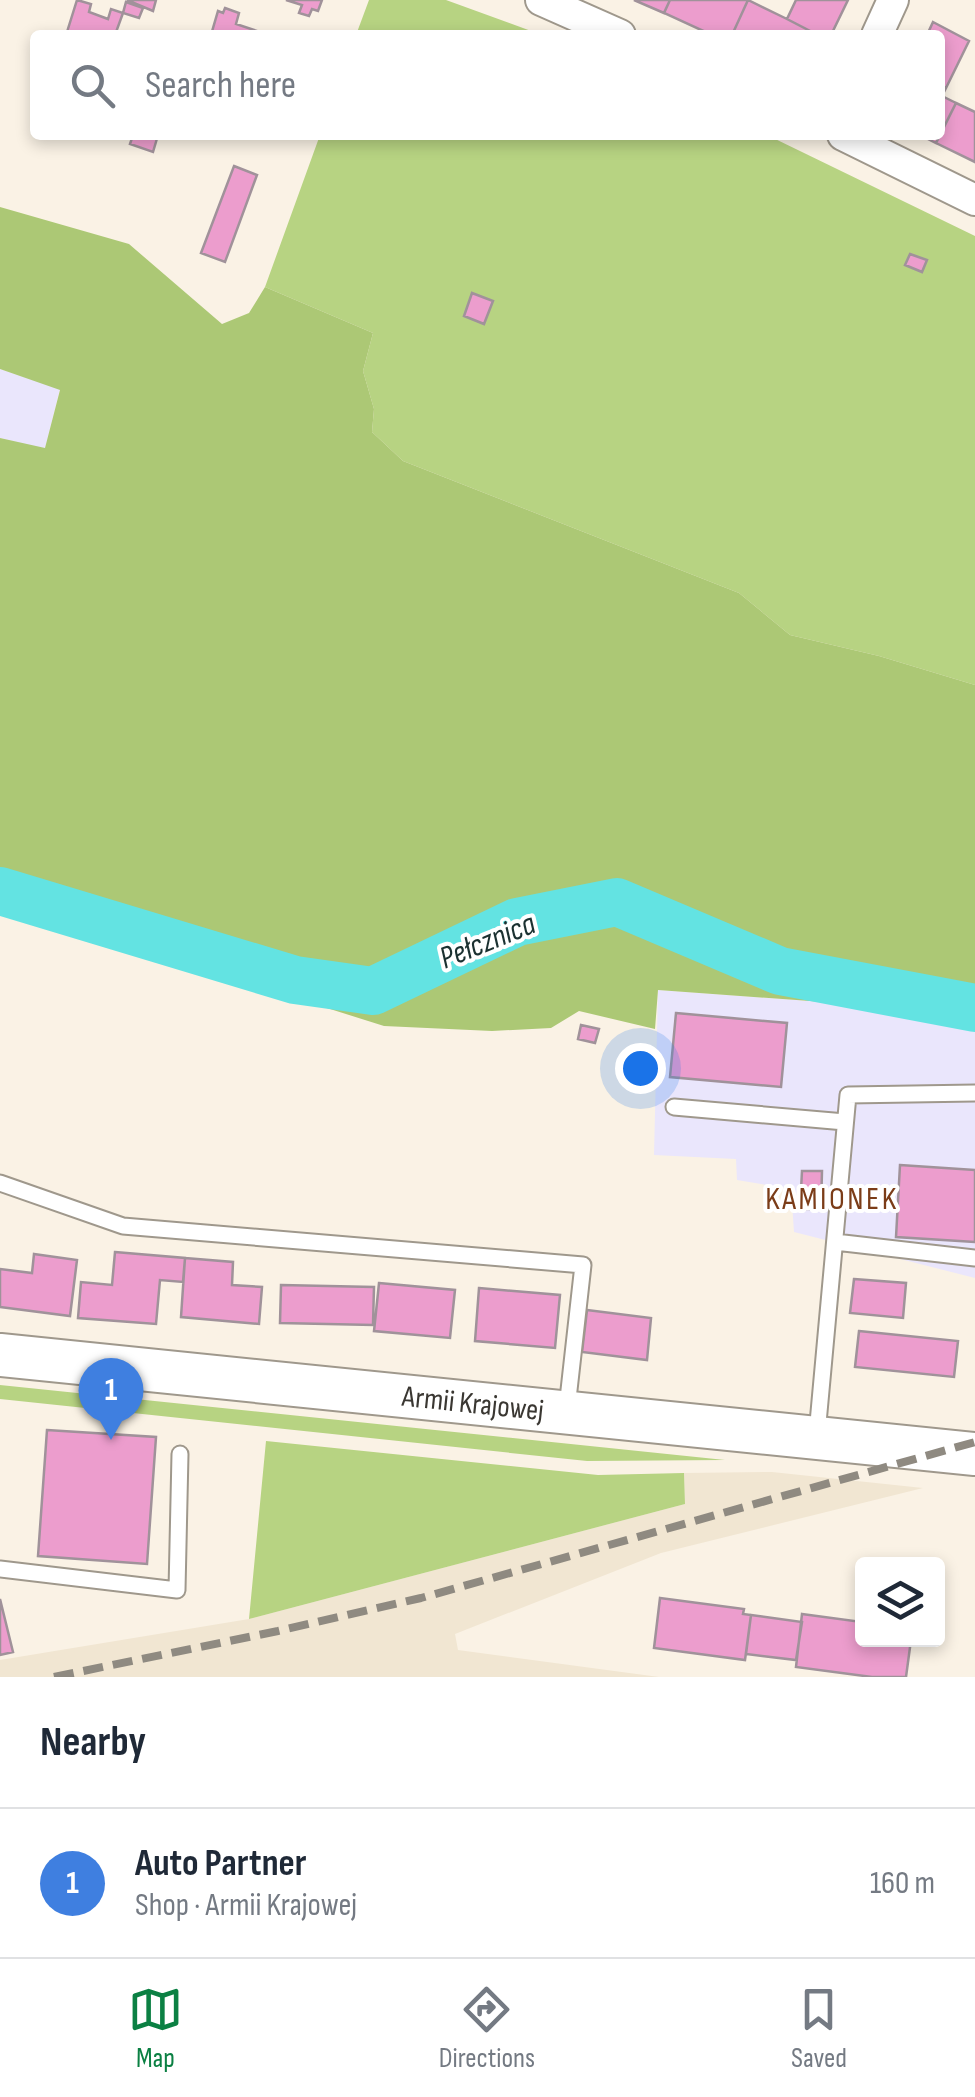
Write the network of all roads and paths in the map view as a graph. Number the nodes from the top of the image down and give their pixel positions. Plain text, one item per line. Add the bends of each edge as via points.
1 (541, 0) edge
2 (893, 0) edge
3 (609, 30) edge
4 (879, 30) edge
5 (853, 140) edge
6 (975, 200) edge
7 (975, 1094) edge
8 (674, 1107) dead end
9 (845, 1122) junction
10 (0, 1183) edge
11 (834, 1242) junction
12 (975, 1258) edge
13 (0, 1354) edge
14 (566, 1412) junction
15 (817, 1438) junction
16 (961, 1452) edge
17 (180, 1454) dead end
18 (0, 1570) edge

1 - 3 street
2 - 4 street
5 - 6 street
7 - 9 lane via 848,1095
8 - 9 lane
9 - 11 lane
10 - 14 lane via 122,1226 583,1265
11 - 12 lane
11 - 15 lane
13 - 14 main road, Armii Krajowej
14 - 15 main road, Armii Krajowej
15 - 16 main road, Armii Krajowej
17 - 18 lane via 177,1590

